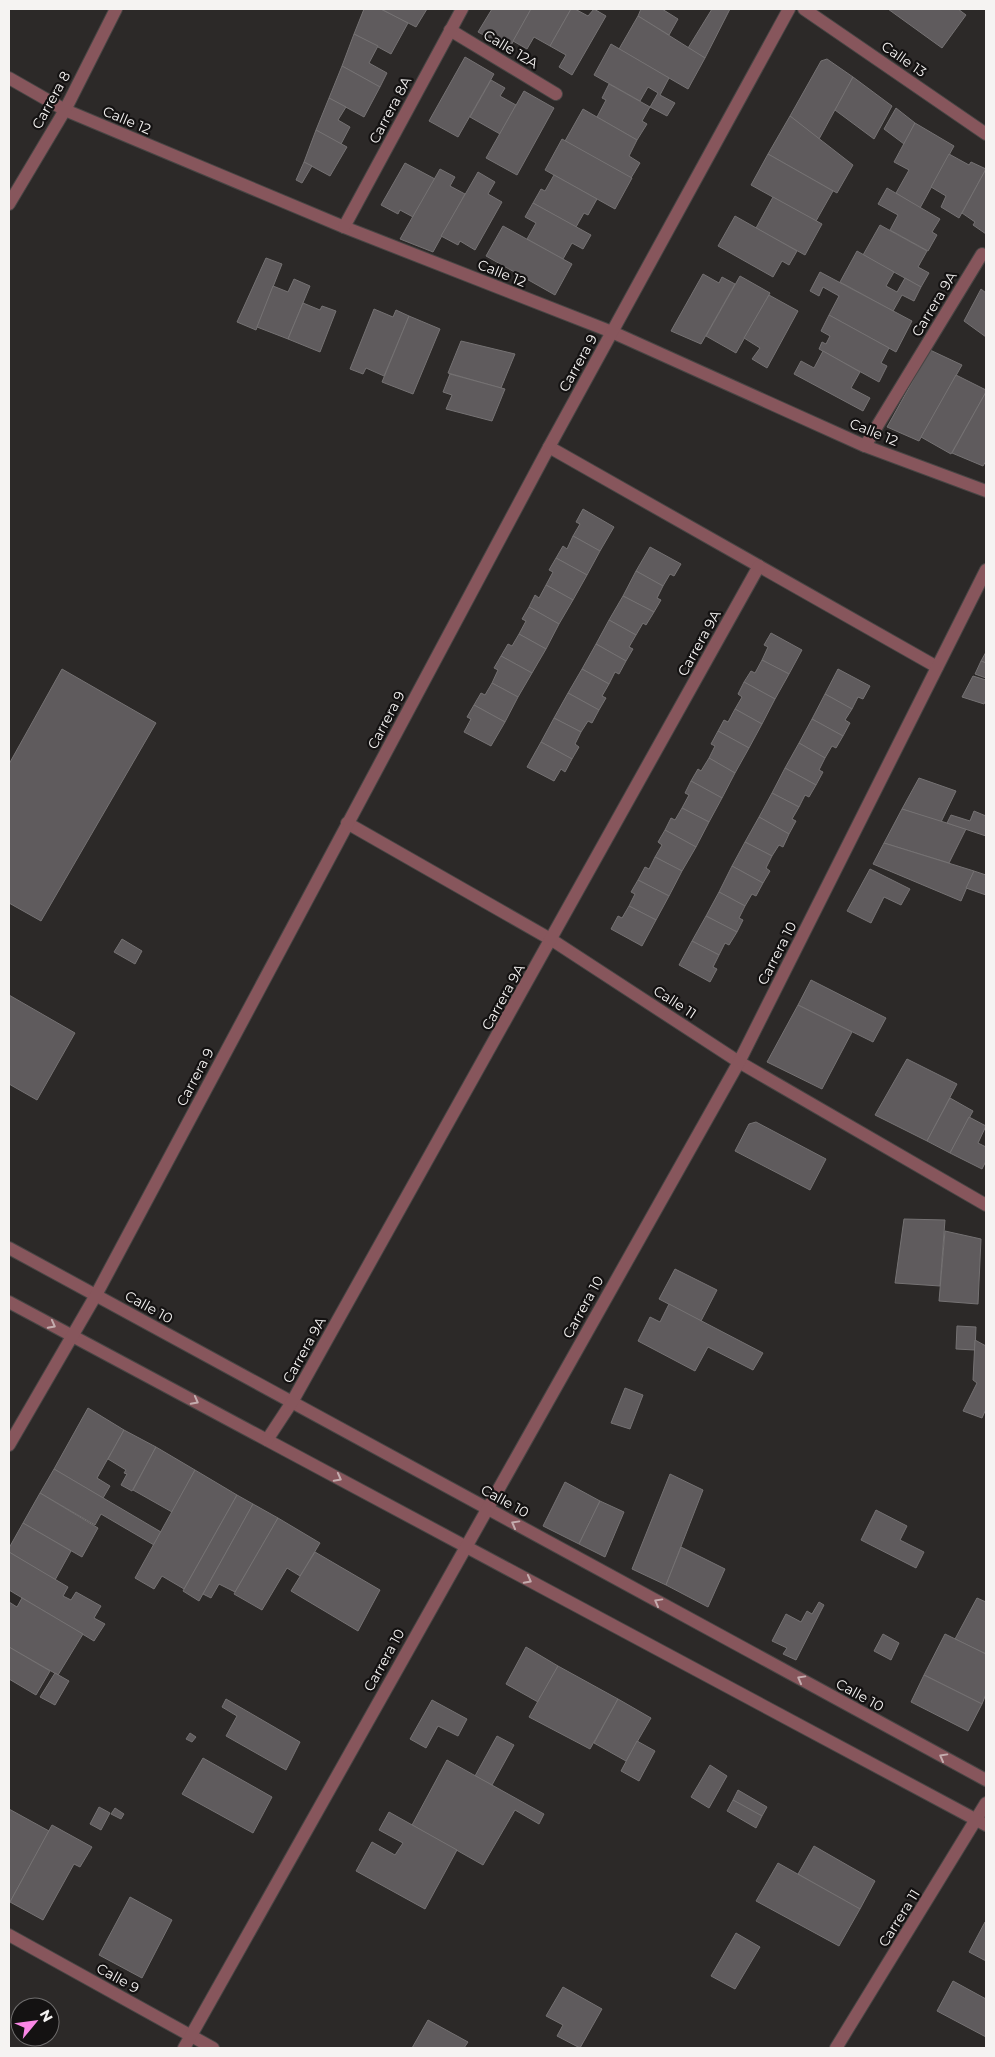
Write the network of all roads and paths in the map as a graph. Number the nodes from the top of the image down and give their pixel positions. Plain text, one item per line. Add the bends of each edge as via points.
1 (116, 9) edge
2 (462, 9) edge
3 (789, 9) edge
4 (804, 9) edge
5 (450, 30) junction
6 (9, 78) edge
7 (556, 94) dead end
8 (65, 110) junction
9 (986, 134) edge
10 (9, 204) edge
11 (344, 227) junction
12 (982, 254) dead end
13 (612, 332) junction
14 (865, 446) junction
15 (549, 447) junction
16 (986, 491) edge
17 (759, 566) junction
18 (986, 570) edge
19 (937, 667) junction
20 (348, 823) junction
21 (552, 940) junction
22 (739, 1062) junction
23 (986, 1205) edge
24 (9, 1248) edge
25 (96, 1295) junction
26 (9, 1302) edge
27 (72, 1336) junction
28 (292, 1402) junction
29 (267, 1440) junction
30 (9, 1445) edge
31 (487, 1508) junction
32 (466, 1546) junction
33 (986, 1780) edge
34 (986, 1803) edge
35 (982, 1823) edge
36 (9, 1936) edge
37 (191, 2035) junction
38 (184, 2048) edge
39 (213, 2048) edge
40 (836, 2048) edge

1 - 8 street, Carrera 8
2 - 5 street, Carrera 8A
3 - 13 street, Carrera 9
4 - 9 street, Calle 13
5 - 7 street, Calle 12A
5 - 11 street, Carrera 8A
6 - 8 street, Calle 12
8 - 10 street, Carrera 8
8 - 11 street, Calle 12
11 - 13 street, Calle 12
12 - 14 street, Carrera 9A
13 - 14 street, Calle 12
13 - 15 street, Carrera 9
14 - 16 street, Calle 12
15 - 17 street
15 - 20 street, Carrera 9
17 - 19 street
17 - 21 street, Carrera 9A
18 - 19 street, Carrera 10
19 - 22 street, Carrera 10
20 - 21 street, Calle 11
20 - 25 street, Carrera 9
21 - 22 street, Calle 11
21 - 28 street, Carrera 9A
22 - 23 street, Calle 11
22 - 31 street, Carrera 10
24 - 25 street, Calle 10
25 - 27 street, Carrera 9
25 - 28 street, Calle 10
26 -> 27 street
27 -> 29 street
27 - 30 street, Carrera 9
28 - 29 street, Carrera 9A
28 - 31 street, Calle 10
29 -> 32 street
31 - 32 street, Carrera 10
33 -> 31 street, Calle 10
32 -> 35 street
32 - 37 street, Carrera 10
34 - 35 street, Carrera 11
35 - 40 street, Carrera 11
36 - 37 street, Calle 9
37 - 38 street, Carrera 10
37 - 39 street, Calle 9

